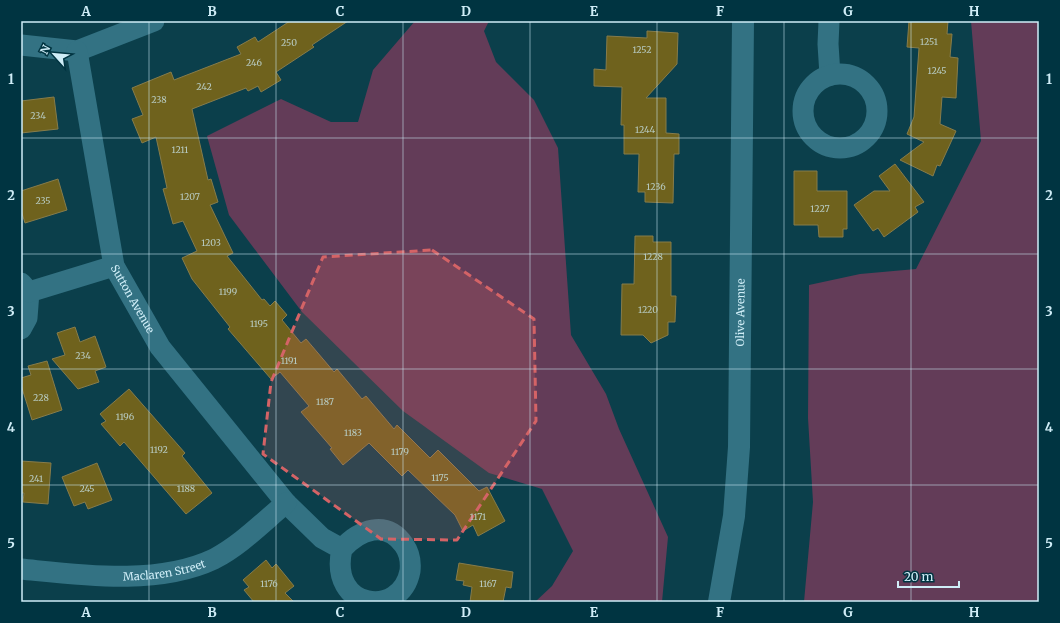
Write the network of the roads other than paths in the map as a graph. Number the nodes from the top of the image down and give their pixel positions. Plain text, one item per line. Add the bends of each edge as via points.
1 (154, 21) edge
2 (743, 21) edge
3 (829, 21) edge
4 (21, 45) edge
5 (77, 51) junction
6 (830, 75) dead end
7 (114, 266) junction
8 (25, 288) edge
9 (21, 329) edge
10 (286, 503) junction
11 (342, 548) dead end
12 (21, 569) edge
13 (719, 602) edge

1 - 5 street
2 - 13 main road, Olive Avenue via 739,447 734,516
3 - 6 street
4 - 5 street
5 - 7 street, Sutton Avenue
7 - 8 street
7 - 10 street, Sutton Avenue via 160,347
8 - 9 street via 27,318
10 - 11 street, Sutton Avenue via 322,538
10 - 12 street, Maclaren Street via 239,543 213,559 182,570 130,577 74,575

